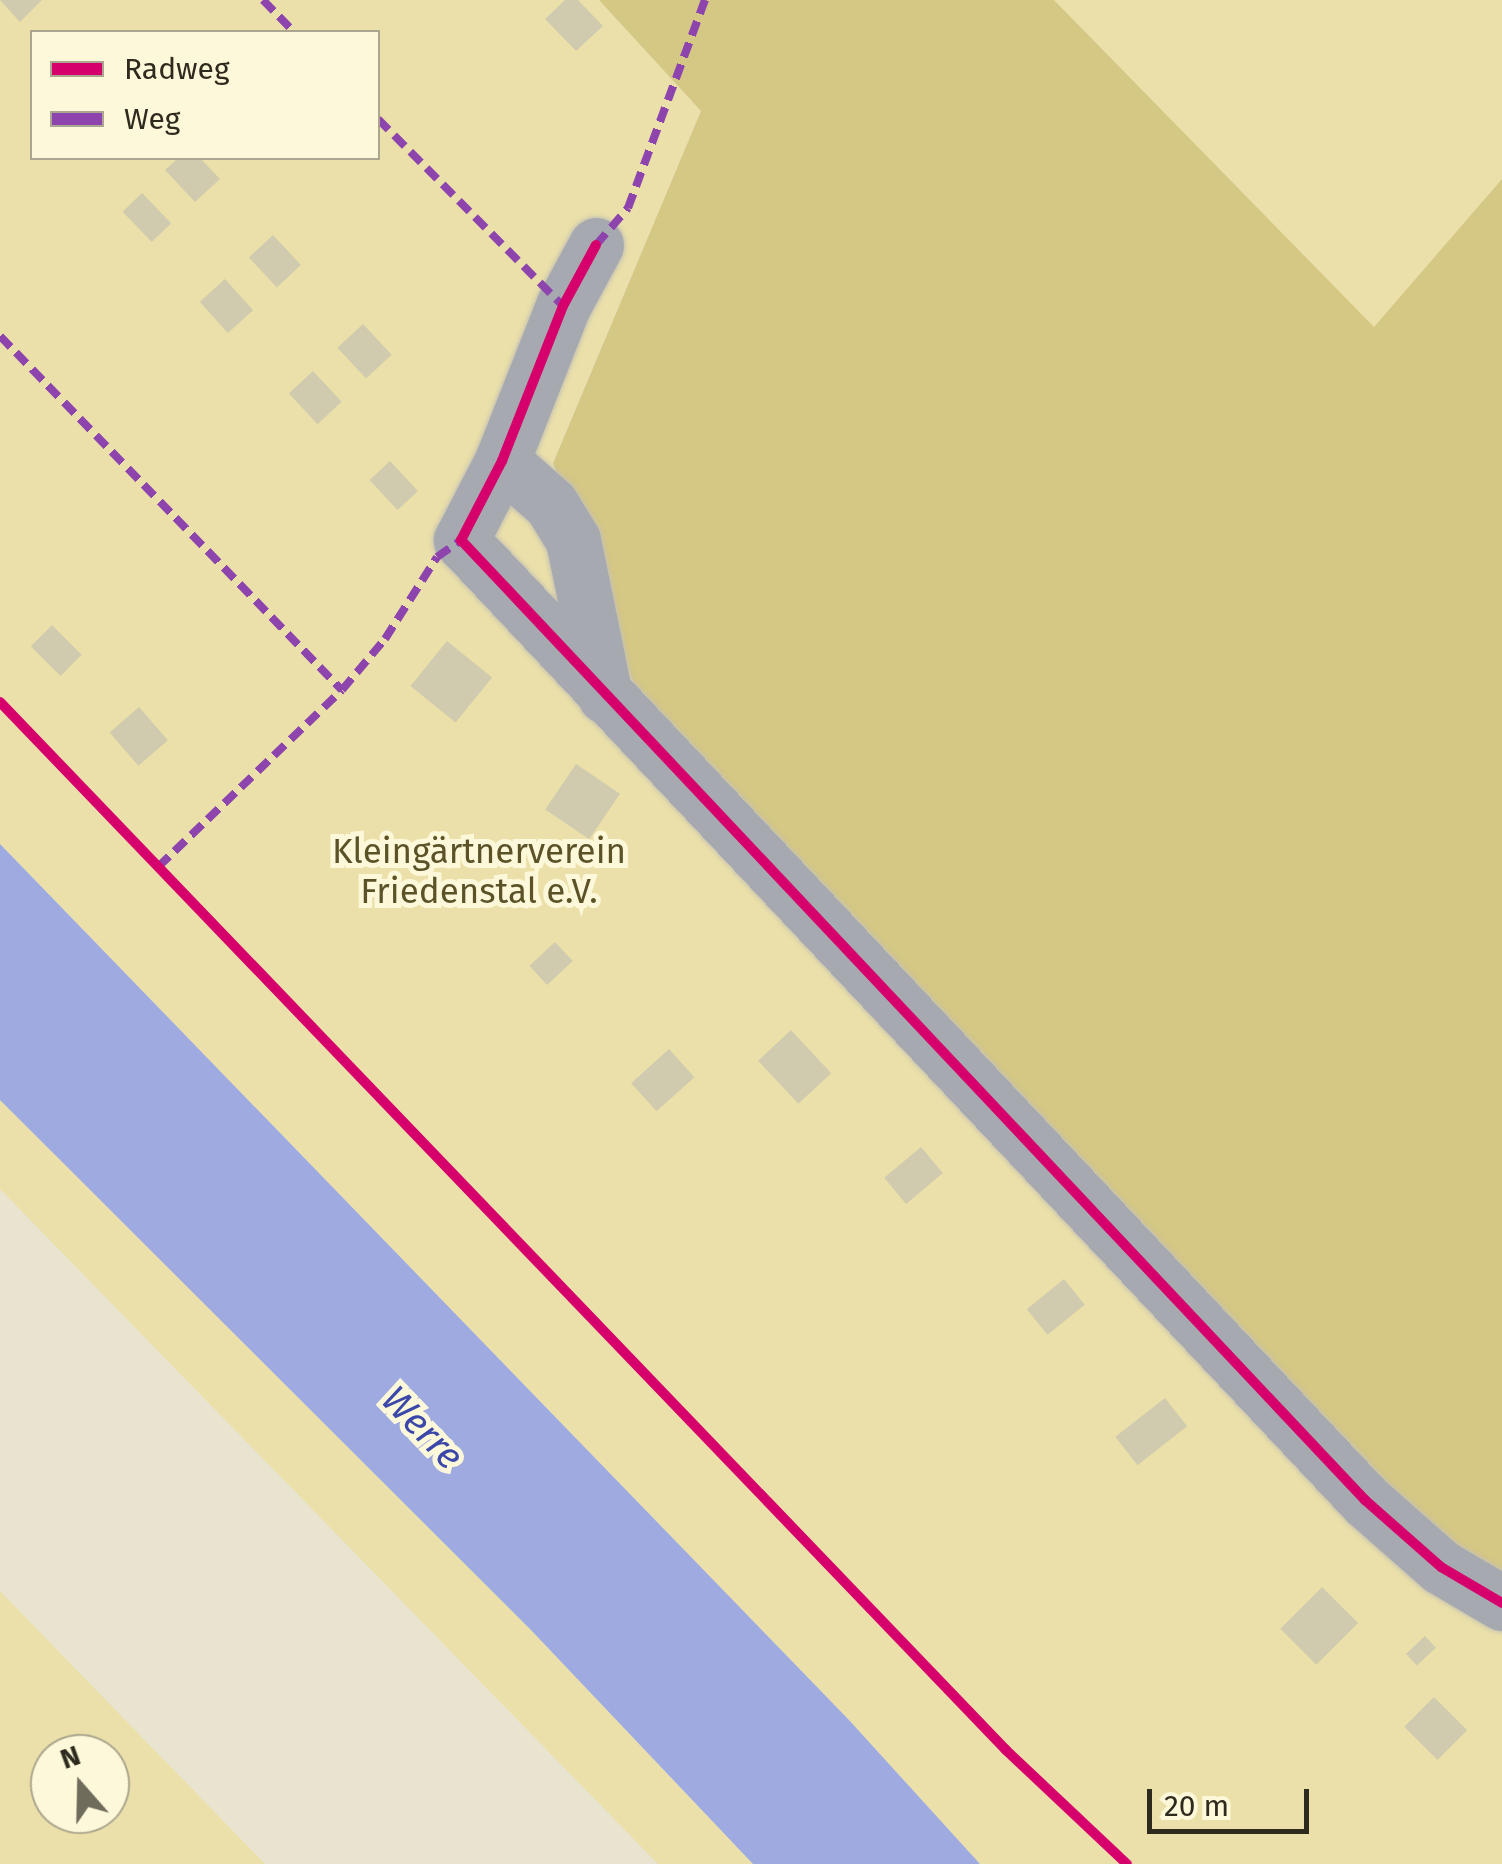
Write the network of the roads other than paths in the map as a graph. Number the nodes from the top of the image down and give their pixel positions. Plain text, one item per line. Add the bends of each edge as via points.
1 (596, 245) dead end
2 (502, 461) junction
3 (606, 700) junction
4 (1502, 1603) edge

1 - 2 street via 563,306
2 - 3 street via 551,504 573,540
2 - 3 street via 461,540
3 - 4 street via 1365,1500 1441,1567

